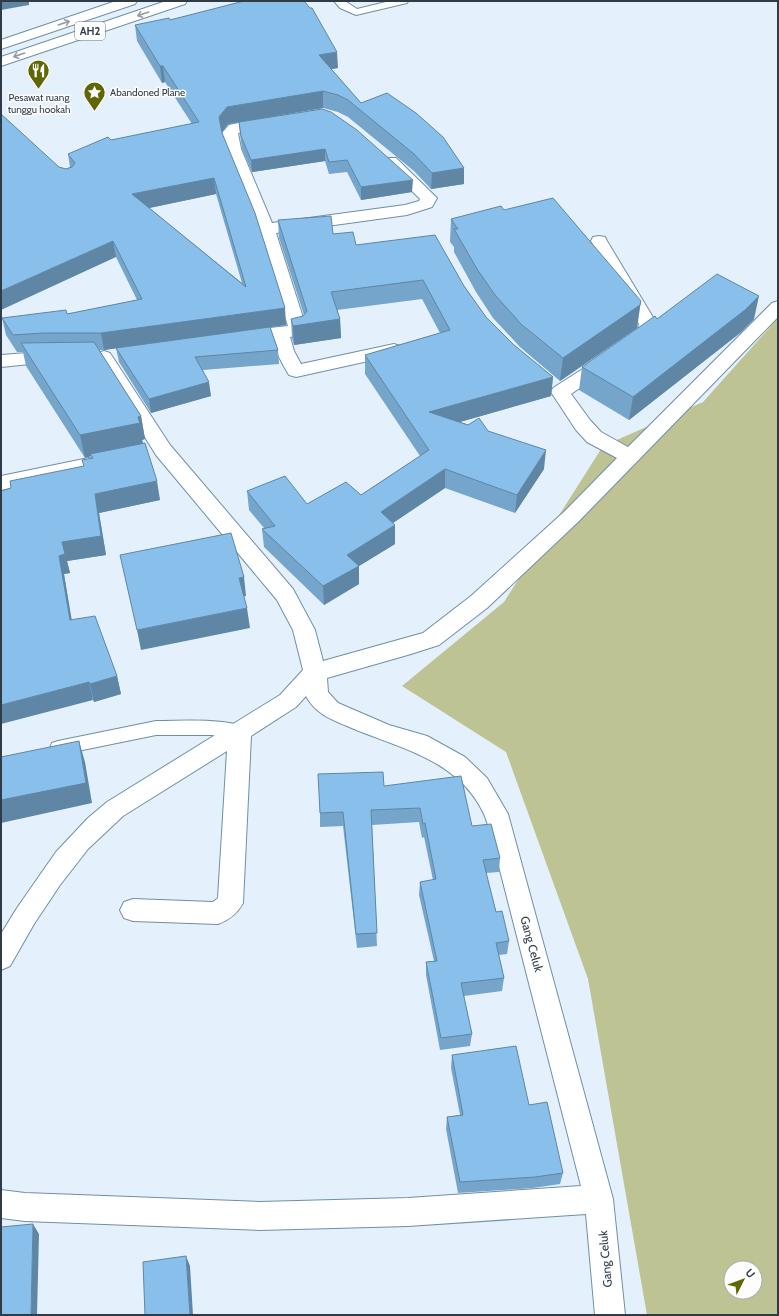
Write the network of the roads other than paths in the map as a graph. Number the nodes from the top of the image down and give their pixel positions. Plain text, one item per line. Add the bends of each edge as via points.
1 (180, 1) edge
2 (339, 1) edge
3 (403, 1) edge
4 (123, 2) edge
5 (1, 44) edge
6 (1, 62) edge
7 (280, 120) edge
8 (378, 151) edge
9 (266, 229) junction
10 (598, 241) dead end
11 (778, 307) edge
12 (280, 332) junction
13 (227, 339) edge
14 (399, 349) edge
15 (106, 356) dead end
16 (69, 357) edge
17 (1, 361) edge
18 (147, 453) junction
19 (631, 457) junction
20 (1, 483) edge
21 (315, 672) junction
22 (240, 732) junction
23 (40, 752) edge
24 (132, 910) dead end
25 (1, 958) edge
26 (600, 1199) junction
27 (1, 1204) edge
28 (610, 1315) edge

1 -> 6 main road, AH2
2 - 3 lane via 356,12
5 -> 4 main road, AH2
7 - 9 main road via 234,128 230,133 233,149
8 - 9 main road via 428,196 426,204 407,210
9 - 12 main road via 298,330
10 - 19 main road via 648,324 647,331 640,338 555,388 594,437
11 - 19 main road
12 - 13 main road
12 - 14 main road via 285,351 296,371
15 - 18 main road, Gang Celuk
16 - 17 main road
18 - 20 main road
18 - 21 main road, Gang Celuk via 285,594 304,630
19 - 21 main road via 479,602 431,639
21 - 22 main road via 288,701
21 - 26 main road, Gang Celuk via 317,695 330,709 383,732 419,743 457,764 479,785 488,799 496,814 505,843
22 - 23 lane via 212,728 156,728
22 - 24 main road via 230,903 218,913
22 - 25 main road via 115,809 91,829 58,866 26,912
26 - 27 main road via 408,1212 260,1216
26 - 28 main road, Gang Celuk

